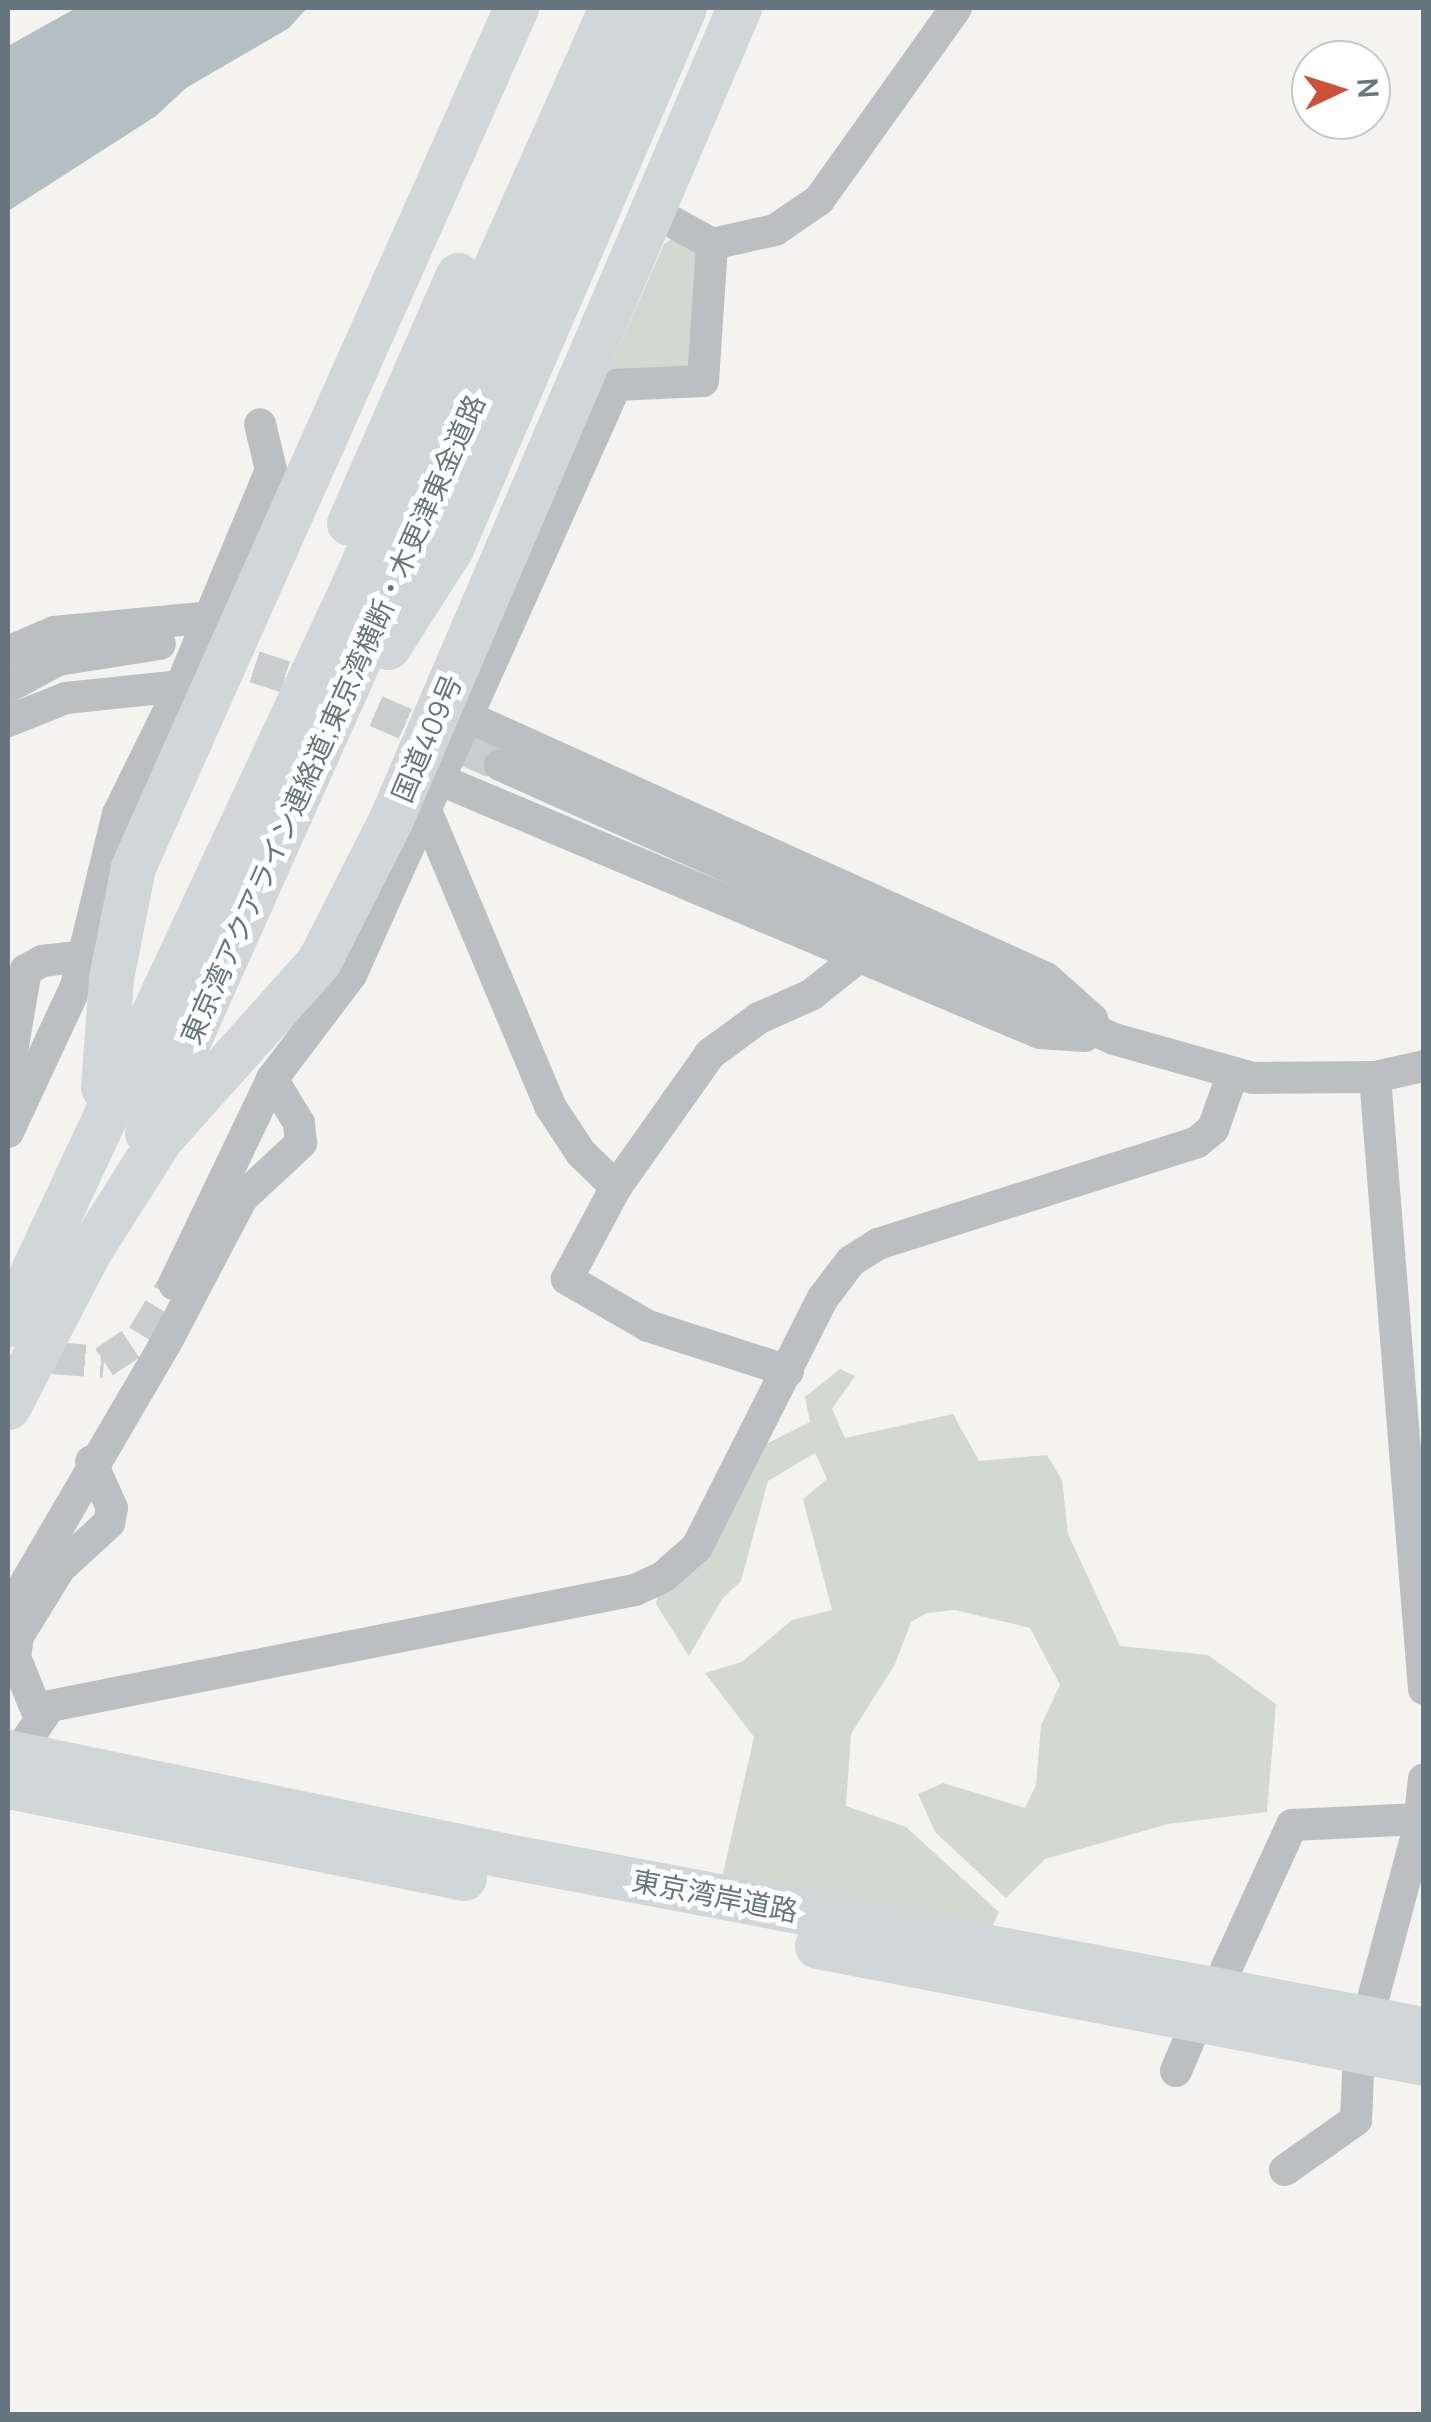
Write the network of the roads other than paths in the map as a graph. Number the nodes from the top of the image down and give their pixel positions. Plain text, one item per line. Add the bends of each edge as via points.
1 (516, 8) edge
2 (578, 8) edge
3 (611, 8) edge
4 (650, 8) edge
5 (684, 8) edge
6 (738, 8) edge
7 (956, 8) edge
8 (651, 210) junction
9 (712, 244) junction
10 (260, 424) dead end
11 (212, 616) junction
12 (160, 644) dead end
13 (8, 652) edge
14 (181, 686) junction
15 (8, 687) edge
16 (470, 718) junction
17 (8, 721) edge
18 (500, 765) tunnel mouth
19 (443, 781) junction
20 (427, 812) junction
21 (84, 956) junction
22 (860, 956) junction
23 (1114, 1039) junction
24 (1424, 1066) edge
25 (1233, 1073) junction
26 (8, 1075) edge
27 (1375, 1077) junction
28 (272, 1079) junction
29 (8, 1132) edge
30 (93, 1169) junction
31 (616, 1187) junction
32 (88, 1253) junction
33 (174, 1284) tunnel mouth
34 (8, 1324) edge
35 (8, 1337) edge
36 (788, 1371) junction
37 (8, 1406) edge
38 (8, 1427) edge
39 (92, 1462) junction
40 (8, 1614) edge
41 (1422, 1650) edge
42 (1424, 1688) edge
43 (38, 1714) junction
44 (11, 1764) edge
45 (1424, 1779) edge
46 (1420, 1819) junction
47 (1226, 1968) dead end
48 (1424, 2029) edge
49 (1363, 2034) junction
50 (1191, 2036) dead end
51 (1424, 2064) edge
52 (1176, 2070) dead end
53 (1285, 2170) dead end

1 - 30 highway via 133,867 111,978
2 - 30 highway via 338,552 280,762
3 - 34 highway, 東京湾アクアライン連絡道;東京湾横断・木更津東金道路 via 351,590
4 - 38 highway, 東京湾アクアライン連絡道;東京湾横断・木更津東金道路 via 167,1089
5 - 32 highway via 451,548 343,717 154,1102
6 - 8 highway, 国道409号
7 - 9 street via 819,200 775,230
8 - 9 street
8 - 32 highway, 国道409号 via 391,819 319,961 160,1139
9 - 16 street via 702,381 616,385
10 - 11 street via 271,470
11 - 13 street via 54,632
11 - 14 street
12 - 15 street via 58,660
14 - 17 street via 66,698
14 - 21 street via 118,814
16 - 19 street
16 - 23 street via 1046,978
18 - 23 street
19 - 20 street
19 - 22 street
20 - 28 street via 351,975
20 - 31 street via 550,1106 582,1154
21 - 26 street via 26,970
21 - 29 street
22 - 23 street via 1040,1032
22 - 31 street via 811,995 759,1018 710,1054
23 - 25 street
24 - 27 street
25 - 27 street
25 - 36 street via 1212,1129 1197,1142 864,1250 823,1298
27 - 41 street
28 - 33 street
28 - 39 street via 299,1123 301,1144 242,1198 170,1337
30 - 35 highway
31 - 36 street via 567,1279 648,1326
32 - 37 highway, 国道409号
36 - 43 street via 697,1547 636,1590 61,1704
39 - 40 street
39 - 43 street via 112,1508 109,1523 60,1568 18,1636 15,1656
41 - 42 street
43 - 44 street
44 - 49 highway, 東京湾岸道路
45 - 46 street
46 - 47 street via 1292,1824
46 - 49 street
48 - 49 highway, 東京湾岸道路
49 - 51 highway, 東京湾岸道路
49 - 53 street via 1356,2120
50 - 52 street

